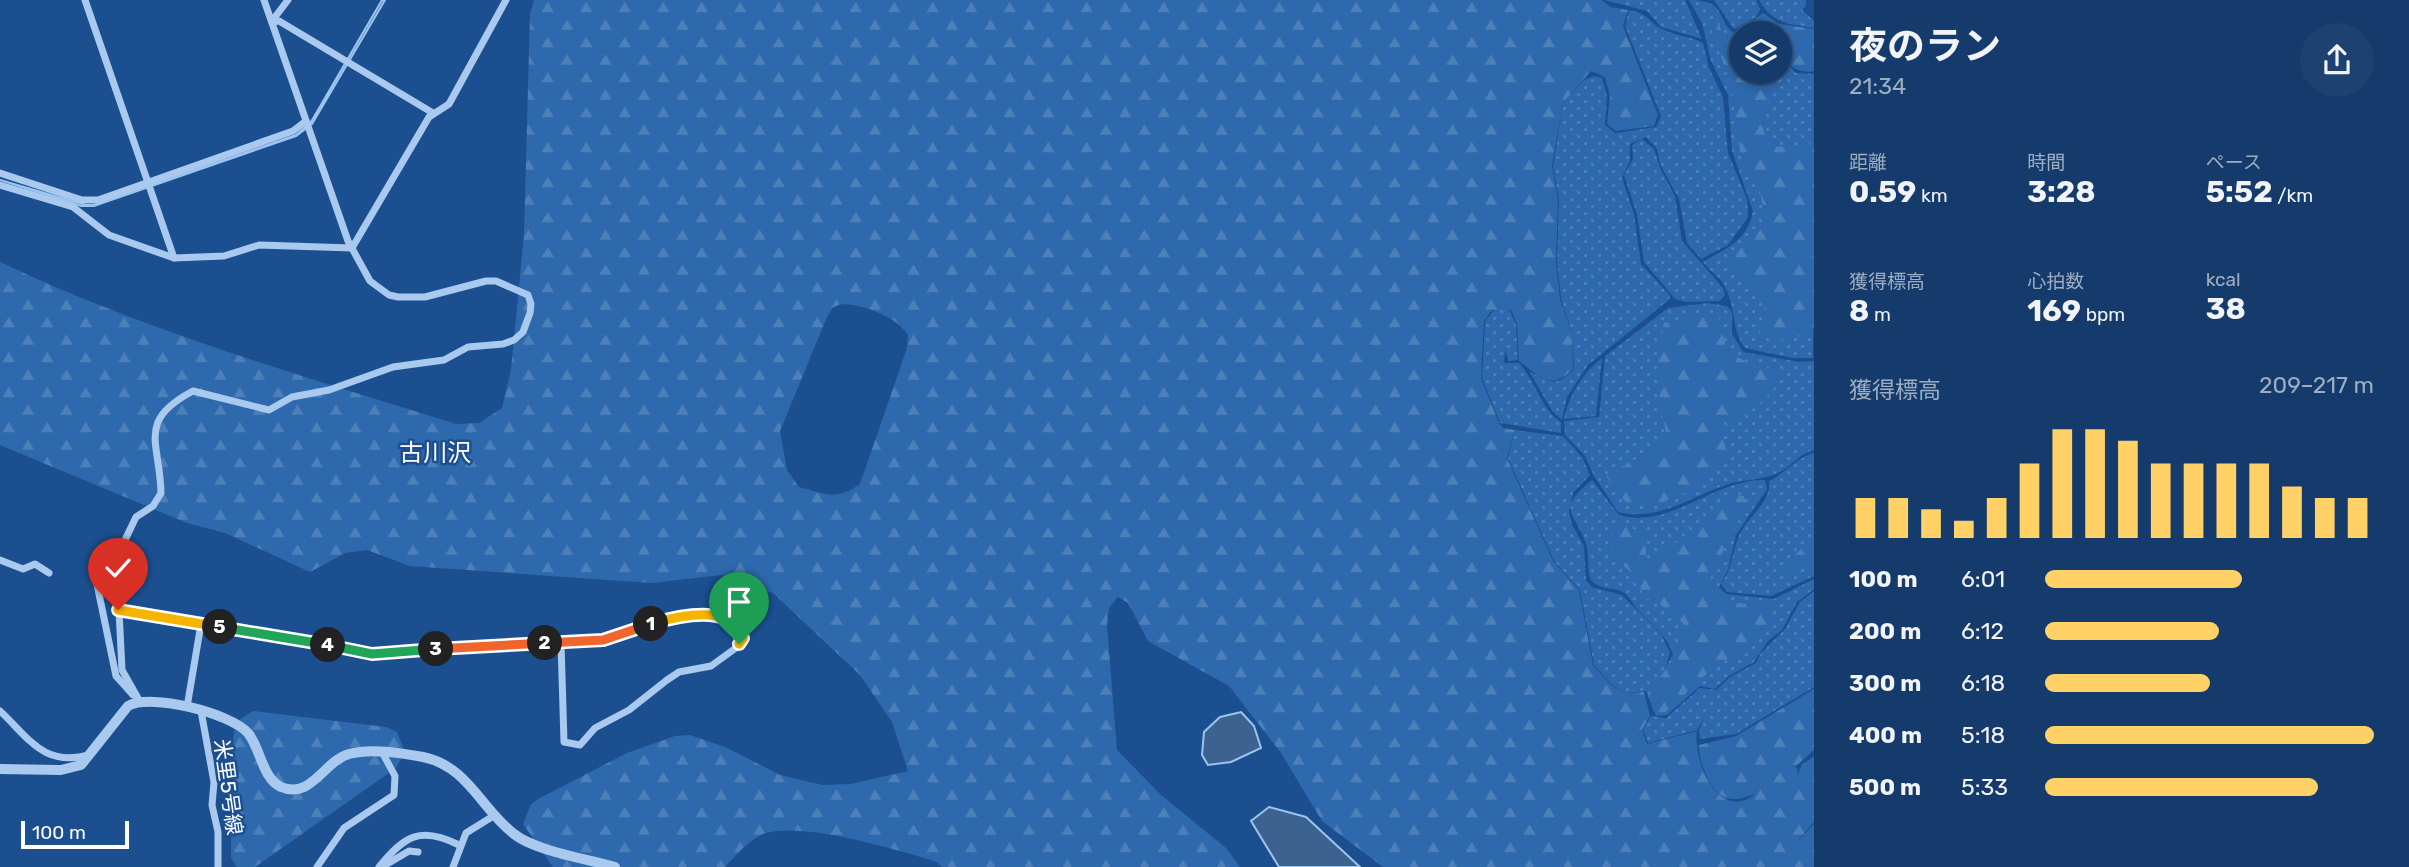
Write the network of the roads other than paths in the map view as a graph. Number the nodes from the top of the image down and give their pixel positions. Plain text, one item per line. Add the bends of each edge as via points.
1 (85, 0) edge
2 (264, 0) edge
3 (288, 0) edge
4 (506, 0) edge
5 (272, 22) junction
6 (433, 113) junction
7 (306, 121) junction
8 (0, 173) edge
9 (148, 182) junction
10 (0, 185) edge
11 (352, 247) junction
12 (174, 258) junction
13 (0, 560) edge
14 (93, 565) dead end
15 (49, 573) dead end
16 (118, 610) junction
17 (201, 624) junction
18 (561, 643) dead end
19 (139, 700) junction
20 (187, 707) junction
21 (0, 711) edge
22 (201, 711) junction
23 (382, 752) junction
24 (93, 753) junction
25 (0, 769) edge
26 (496, 814) junction
27 (459, 845) junction
28 (418, 852) dead end
29 (218, 867) edge
30 (317, 867) edge
31 (380, 867) edge
32 (453, 867) edge
33 (615, 867) edge

1 - 9 street
2 - 5 street
3 - 5 street
4 - 6 street via 449,104
5 - 6 street via 279,21
5 - 7 street
6 - 11 street
7 - 9 street via 293,131
7 - 11 street
8 - 9 street via 82,200 98,200
9 - 12 street
10 - 12 street via 73,207 109,235
11 - 12 street via 259,245 224,256
11 - 16 street via 370,281 389,295 425,297 486,281 512,287 527,295 531,304 523,332 503,344 468,346 444,360 393,367 329,390 292,397 269,410 193,391 169,405 153,430 161,494 136,517 125,540 117,571
13 - 15 street via 23,569 35,565
14 - 19 street via 116,676
16 - 17 street
16 - 19 street via 122,670
17 - 18 street via 372,654 603,640 664,620 702,615 725,618 737,625 743,638 711,666 679,672 629,710 595,728 580,745 564,742
17 - 20 street
19 - 20 street
19 - 24 street via 128,706
20 - 22 street
21 - 24 street via 48,755 70,759
22 - 23 street via 247,732 268,774 279,786 293,790 308,786 348,754
22 - 29 street, 米里5号線 via 214,782
23 - 26 street via 425,757 453,768
23 - 30 street via 395,776 394,795 344,828
24 - 25 street via 70,769
26 - 27 street via 466,833
26 - 33 street via 516,836 529,842
27 - 31 street via 440,836 410,837
27 - 32 street
28 - 31 street via 409,850

